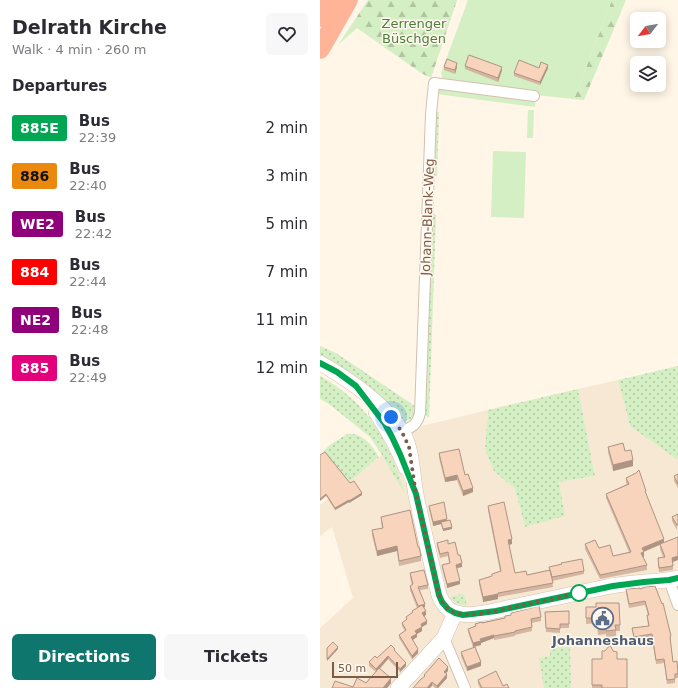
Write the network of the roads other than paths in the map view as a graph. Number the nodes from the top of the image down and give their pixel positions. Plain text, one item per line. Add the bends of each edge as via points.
1 (330, 0) edge
2 (348, 0) edge
3 (320, 17) edge
4 (320, 49) edge
5 (534, 96) dead end
6 (320, 363) edge
7 (397, 434) junction
8 (674, 579) edge
9 (678, 605) edge
10 (455, 613) junction
11 (444, 638) junction
12 (398, 688) edge
13 (465, 688) edge

1 - 3 highway
2 - 4 highway
5 - 7 street, Johann-Blank-Weg via 434,83 420,413 417,422 411,428
6 - 7 street via 337,372 377,403 391,417
7 - 10 street via 409,447 416,494 439,595 448,609
8 - 9 street
8 - 10 street via 613,586 478,614
10 - 11 street
11 - 12 street
11 - 13 street

